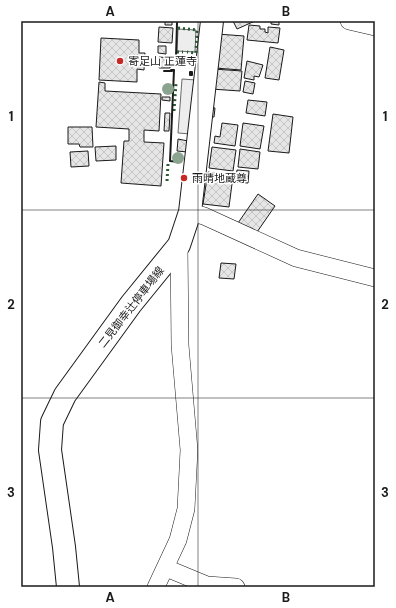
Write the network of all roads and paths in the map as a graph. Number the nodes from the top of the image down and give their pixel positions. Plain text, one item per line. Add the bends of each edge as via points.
1 (208, 21) edge
2 (348, 21) edge
3 (375, 27) edge
4 (190, 212) junction
5 (179, 245) junction
6 (375, 278) edge
7 (166, 568) junction
8 (68, 587) edge
9 (156, 587) edge
10 (236, 587) edge

1 - 4 main road, 二見御幸辻停車場線
2 - 3 street
4 - 5 main road, 二見御幸辻停車場線
4 - 6 street via 296,258
5 - 7 street via 180,345 189,450 186,509 178,540
5 - 8 main road, 二見御幸辻停車場線 via 131,304 65,395 52,422 50,450
7 - 9 street
7 - 10 street via 207,585

